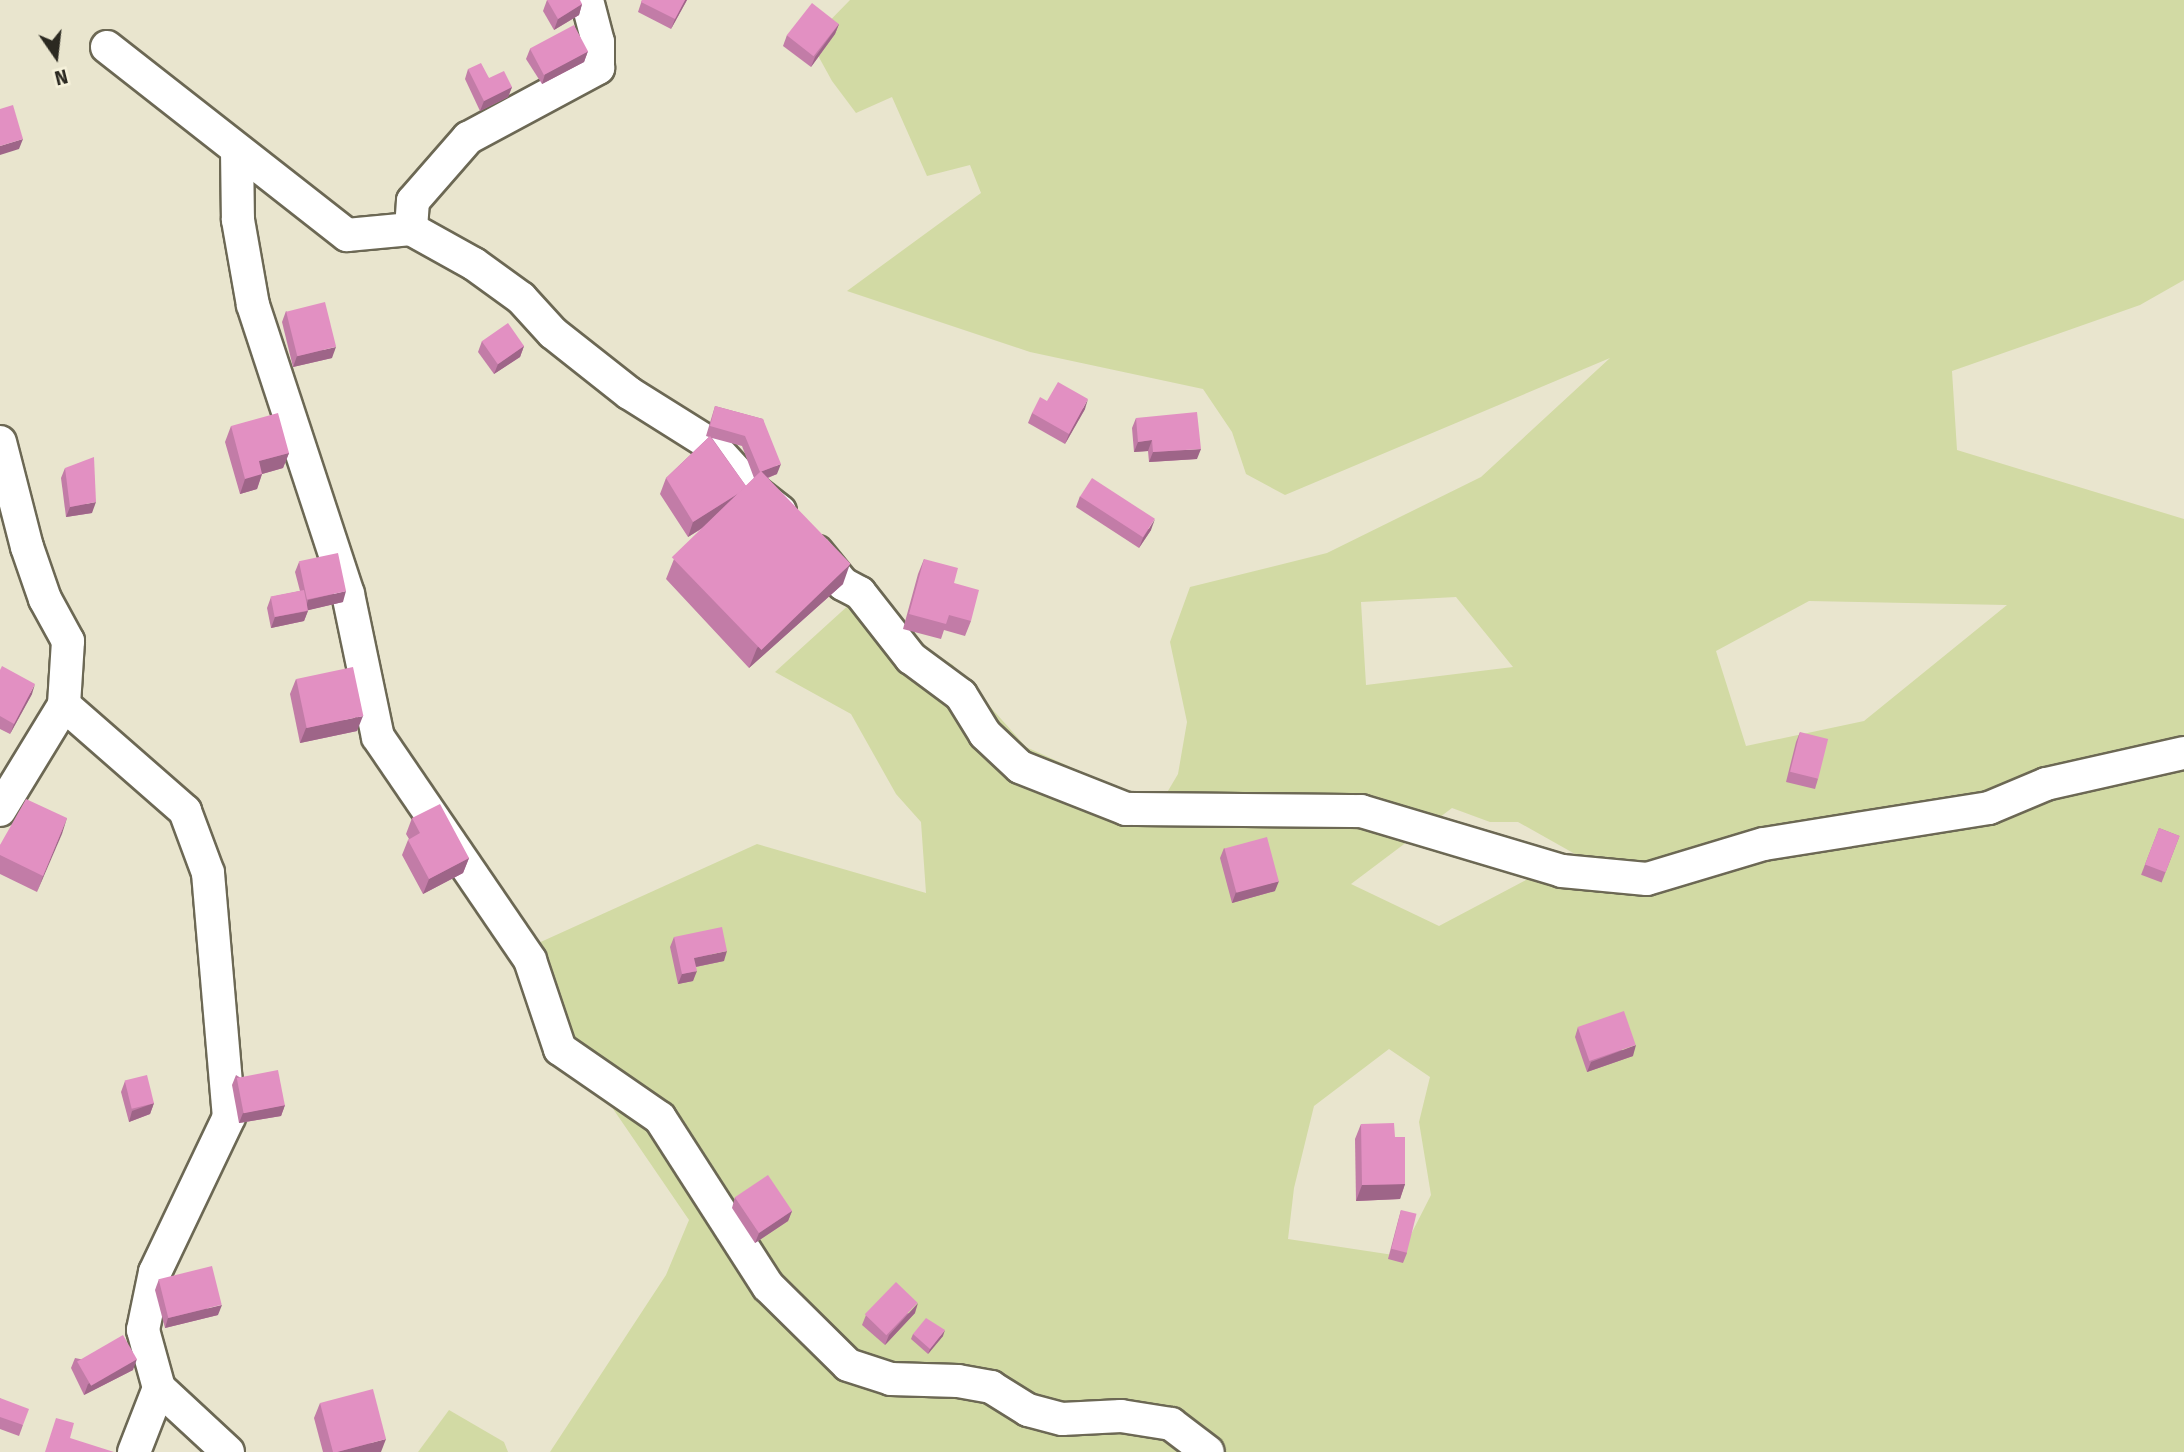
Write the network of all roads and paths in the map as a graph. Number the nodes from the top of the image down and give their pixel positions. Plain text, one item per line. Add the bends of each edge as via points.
1 (587, 0) edge
2 (107, 47) dead end
3 (237, 151) junction
4 (411, 229) junction
5 (0, 442) edge
6 (64, 705) junction
7 (2184, 753) edge
8 (0, 810) edge
9 (159, 1388) junction
10 (134, 1452) edge
11 (228, 1452) edge
12 (1208, 1452) edge

1 - 4 street via 598,42 598,68 468,138 412,201
2 - 3 street
3 - 4 street via 347,235
3 - 12 street via 238,220 253,306 348,594 378,737 388,758 480,880 530,960 560,1049 660,1118 768,1286 848,1365 891,1379 991,1387 1028,1410 1062,1419 1121,1416 1171,1424
4 - 7 street via 483,271 629,393 712,446 754,491 791,520 843,584 860,593 911,658 961,695 985,734 1020,767 1126,809 1361,811 1562,870 1647,879 1764,844 1989,808 2046,784
5 - 6 street via 27,547 45,599 68,641
6 - 8 street
6 - 9 street via 112,742 185,811 208,873 229,1117 155,1272 143,1330
9 - 10 street
9 - 11 street

